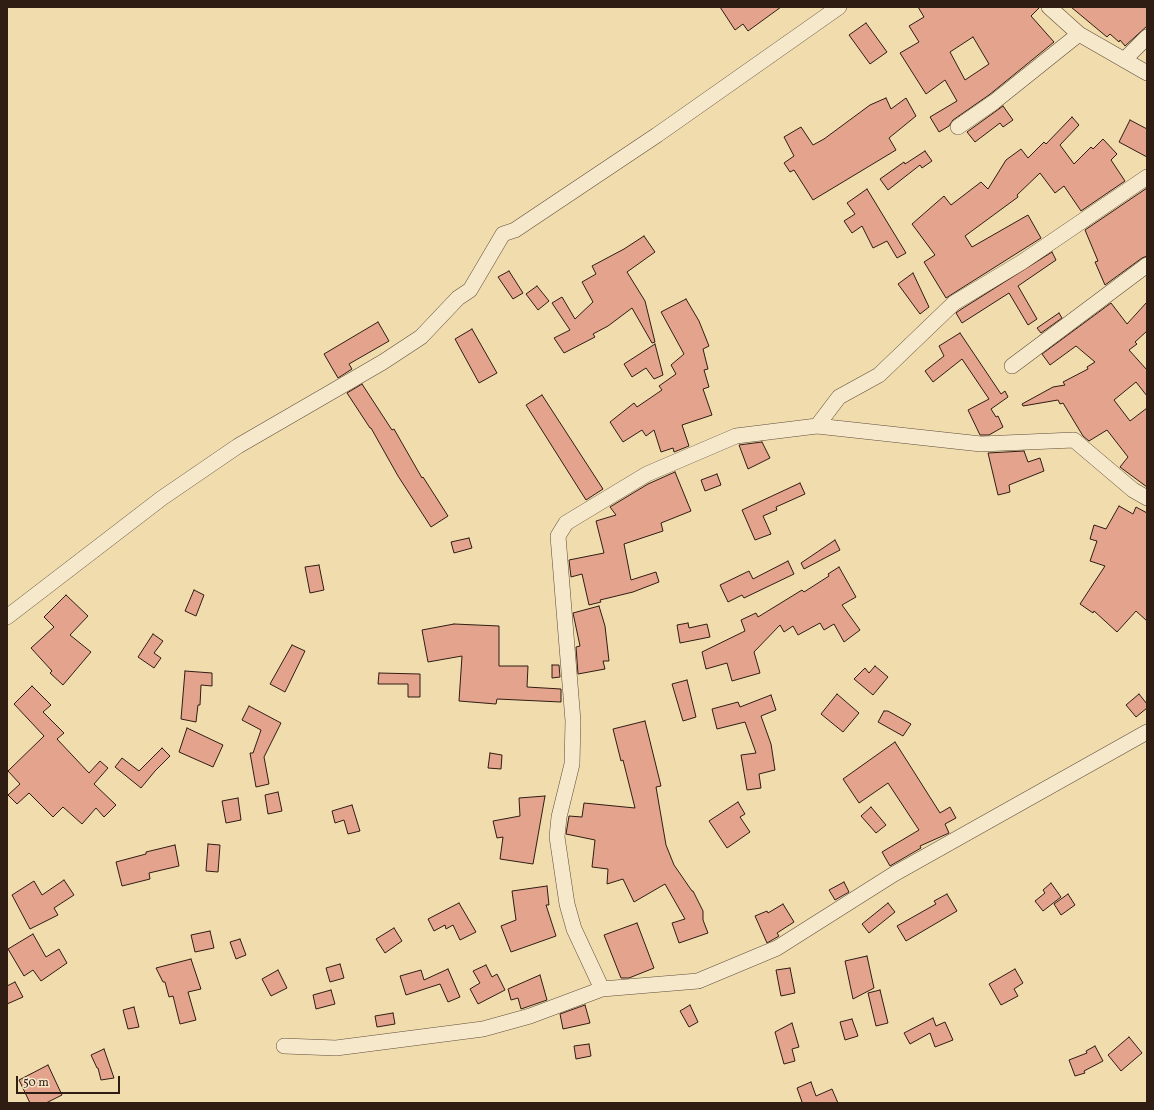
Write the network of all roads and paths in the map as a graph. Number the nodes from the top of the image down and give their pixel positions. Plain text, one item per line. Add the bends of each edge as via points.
1 (839, 7) edge
2 (1049, 7) edge
3 (1080, 34) junction
4 (1147, 37) edge
5 (1124, 60) junction
6 (1147, 73) edge
7 (958, 127) dead end
8 (1147, 177) edge
9 (1147, 265) edge
10 (1012, 366) dead end
11 (818, 426) junction
12 (1147, 498) edge
13 (7, 617) edge
14 (1147, 732) edge
15 (602, 989) junction
16 (284, 1046) dead end

1 - 13 street via 657,135 515,230 503,234 470,290 458,298 420,337 384,362 238,446 162,498
2 - 3 street
3 - 5 street
3 - 7 street
4 - 5 street
5 - 6 street
8 - 11 street via 1022,262 954,303 879,375 839,397
9 - 10 street
11 - 12 street via 981,444 1074,440 1133,490
11 - 15 street via 736,436 647,474 566,523 558,536 574,721 572,764 558,817 559,858 574,929
14 - 15 street via 894,874 777,948 698,982
15 - 16 street via 530,1016 483,1029 336,1048

